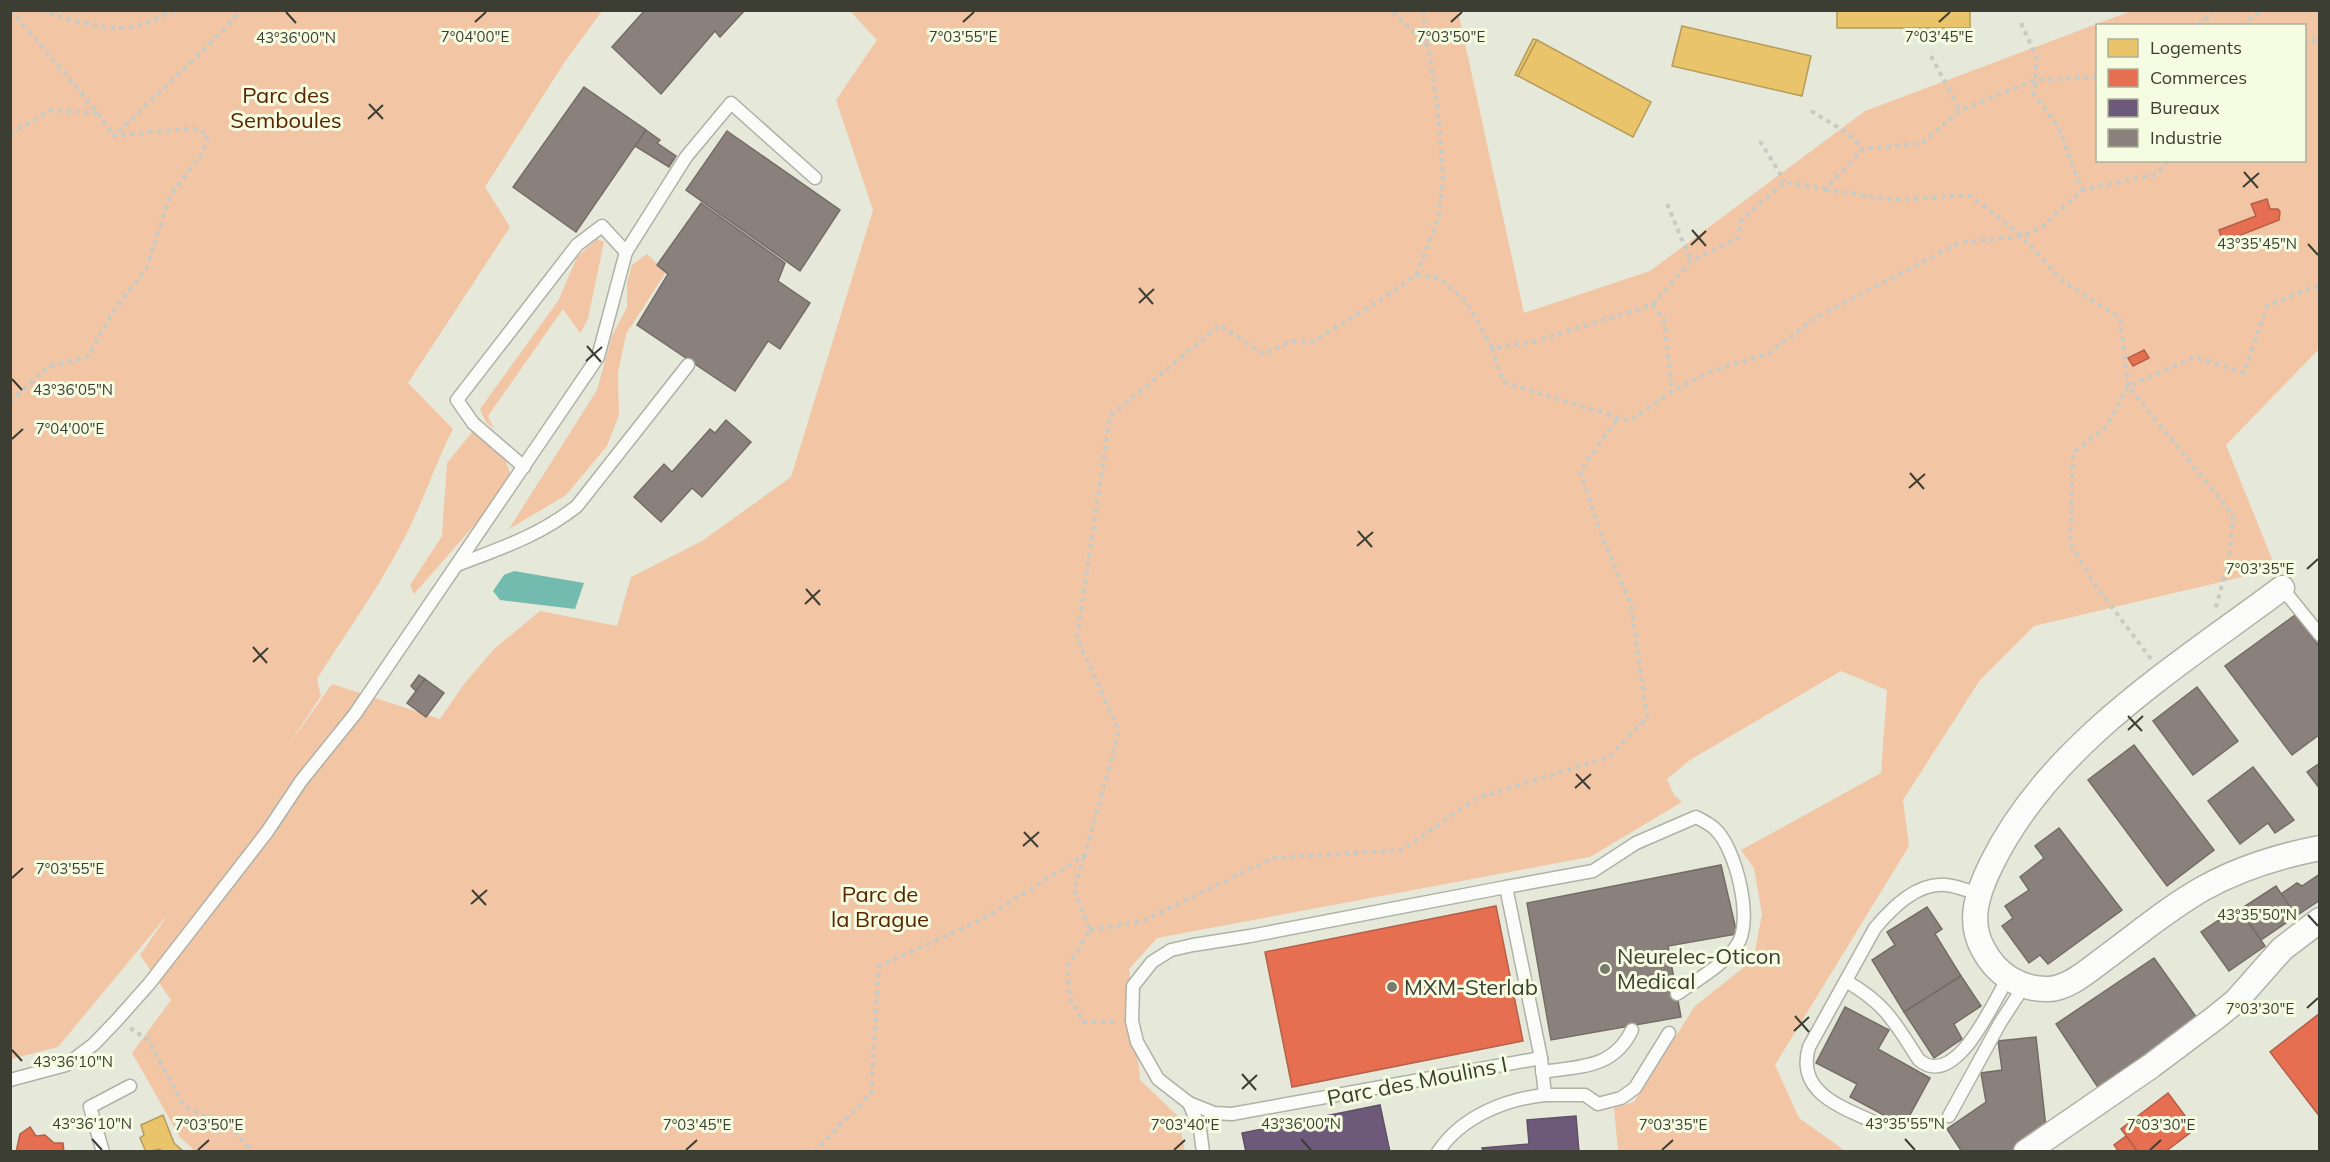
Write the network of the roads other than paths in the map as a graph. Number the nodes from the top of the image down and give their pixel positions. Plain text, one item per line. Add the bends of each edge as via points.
1 (815, 178) dead end
2 (626, 252) junction
3 (688, 365) dead end
4 (524, 467) junction
5 (457, 565) junction
6 (2282, 588) joint
7 (2319, 635) edge
8 (2319, 848) edge
9 (1506, 887) junction
10 (1978, 894) junction
11 (2319, 920) edge
12 (1846, 981) junction
13 (2016, 982) junction
14 (1677, 994) dead end
15 (1632, 1030) dead end
16 (1669, 1033) dead end
17 (1541, 1058) junction
18 (1542, 1072) junction
19 (10, 1080) edge
20 (130, 1086) dead end
21 (1545, 1095) junction
22 (1189, 1103) junction
23 (1948, 1116) dead end
24 (1878, 1124) dead end
25 (102, 1152) edge
26 (1203, 1152) edge
27 (1438, 1152) edge
28 (2026, 1152) edge

1 - 2 lane via 731,104 686,157
2 - 4 lane via 598,357
2 - 4 lane via 602,226 577,245 457,400 473,423
3 - 5 lane via 577,506 536,534
4 - 5 lane
5 - 19 lane via 355,714 149,984 94,1044 66,1065
6 - 7 lane
6 - 10 street via 2099,727 2071,754 2019,817
8 - 13 street via 2271,859 2203,889 2067,984 2037,989
9 - 14 lane via 1593,871 1636,843 1696,817 1716,829 1730,850 1739,875 1741,940 1720,962
9 - 17 lane, Parc des Moulins I
9 - 22 lane via 1171,950 1152,962 1133,986 1132,1022 1137,1042 1158,1079
10 - 12 lane via 1946,885 1931,887 1903,901 1875,928
10 - 13 street via 1977,936 1987,957
11 - 28 street via 2282,949 2216,1018
12 - 13 lane via 1880,1004 1919,1060 1938,1068 1968,1045
12 - 24 lane via 1809,1047 1806,1068 1809,1079 1824,1097
13 - 23 lane via 2000,1023
15 - 18 lane via 1625,1044 1600,1062
16 - 21 lane via 1635,1088 1621,1098 1598,1104 1585,1095
17 - 18 lane, Parc des Moulins I
17 - 22 lane, Parc des Moulins I via 1232,1114 1214,1113
18 - 21 lane, Parc des Moulins I
20 - 25 lane via 90,1107
21 - 27 lane, Parc des Moulins I via 1497,1106 1455,1131
22 - 26 lane via 1200,1129

